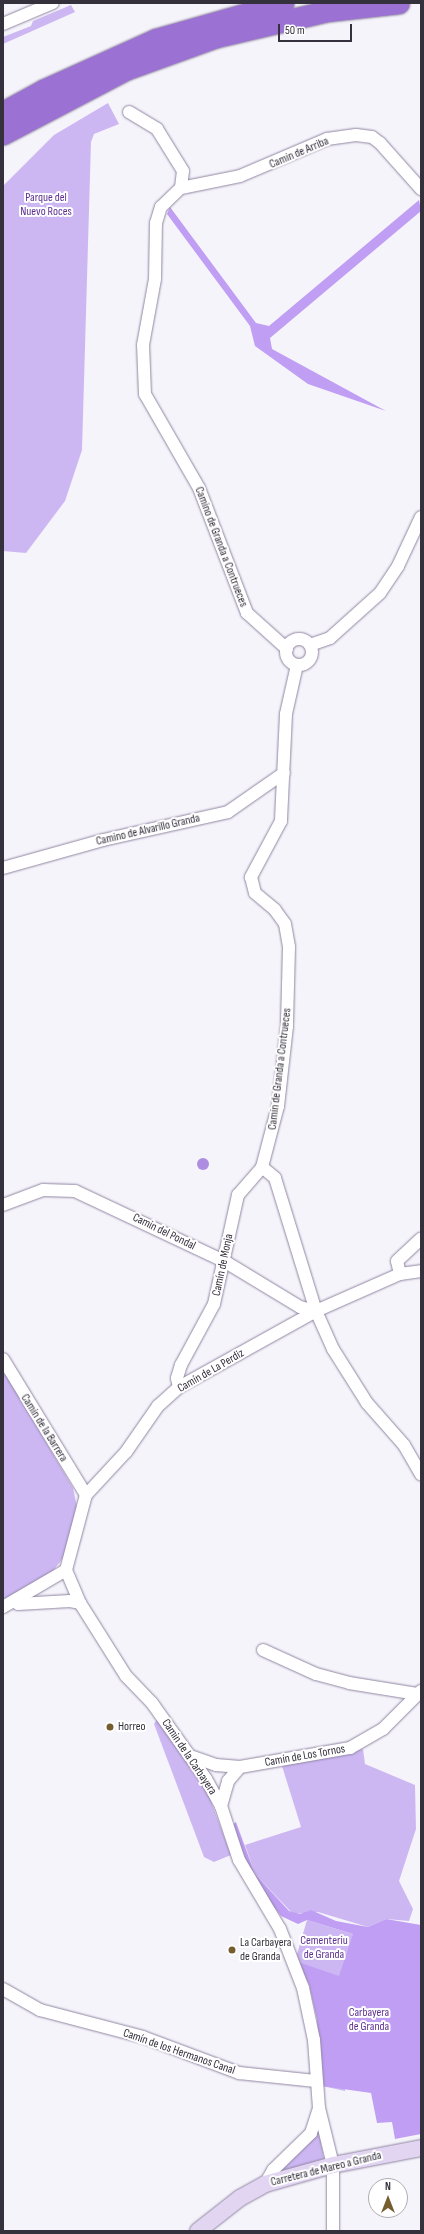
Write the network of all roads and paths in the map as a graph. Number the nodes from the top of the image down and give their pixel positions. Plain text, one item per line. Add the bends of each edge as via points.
1 (53, 3) edge
2 (248, 3) edge
3 (283, 3) edge
4 (399, 3) edge
5 (3, 24) edge
6 (43, 90) junction
7 (3, 112) edge
8 (129, 112) dead end
9 (3, 134) edge
10 (181, 188) junction
11 (421, 189) edge
12 (421, 517) edge
13 (310, 645) junction
14 (287, 649) junction
15 (296, 665) junction
16 (284, 773) junction
17 (3, 868) edge
18 (262, 1167) junction
19 (3, 1205) edge
20 (421, 1239) edge
21 (224, 1261) junction
22 (421, 1271) edge
23 (400, 1274) junction
24 (316, 1311) junction
25 (3, 1359) edge
26 (179, 1387) junction
27 (421, 1474) edge
28 (86, 1495) junction
29 (66, 1570) junction
30 (80, 1603) junction
31 (7, 1606) edge
32 (263, 1650) dead end
33 (419, 1692) edge
34 (190, 1756) junction
35 (240, 1767) junction
36 (221, 1806) junction
37 (3, 1989) edge
38 (316, 2081) junction
39 (319, 2108) junction
40 (421, 2148) edge
41 (333, 2165) junction
42 (265, 2184) junction
43 (203, 2229) edge
44 (333, 2231) edge

1 - 5 street
2 - 6 highway via 153,32
3 - 6 highway via 156,39
4 - 9 highway via 326,12 216,37 127,68
6 - 7 highway
8 - 10 street via 157,129 184,172
10 - 11 street, Camín de Arriba via 240,176 323,141 356,134 372,137 380,143
10 - 14 street, Camino de Granda a Contrueces via 161,207 156,224 155,279 143,345 145,394 199,488 247,613
12 - 13 street via 398,566 380,593 330,638
13 - 14 street via 299,639 291,642
13 - 15 street via 311,658 305,664
14 - 15 street via 290,661
15 - 16 street, Camín de Granda a Contrueces via 286,714
16 - 17 street, Camino de Alvarillo Granda via 228,812 103,840
16 - 18 street, Camín de Granda a Contrueces via 281,821 251,877 255,893 282,918 289,947 287,1026 278,1106
18 - 21 street, Camín de Monja via 238,1194
18 - 24 street via 275,1178 280,1191
19 - 21 street, Camín del Pondal via 43,1190 75,1191
20 - 23 street via 397,1261
21 - 24 street, Camín del Pondal via 300,1308
21 - 26 street, Camín de Monja via 214,1304 181,1365 177,1378
22 - 23 street, Camín de La Perdiz
23 - 24 street, Camín de La Perdiz
24 - 26 street, Camín de La Perdiz
24 - 27 street via 344,1369 367,1403 404,1445
25 - 28 street, Camín de la Barrera
26 - 28 street, Camín de La Perdiz via 158,1406 126,1452
28 - 29 street, Camín de La Perdiz
29 - 30 street, Camin de la Carbayera
29 - 31 street
30 - 31 street via 70,1601
30 - 34 street, Camin de la Carbayera via 126,1676 152,1703
32 - 33 street via 329,1678
33 - 35 street, Camín de Los Tornos via 383,1729 350,1748
34 - 35 street, Camín de Los Tornos via 216,1765
34 - 36 street, Camin de la Carbayera
35 - 36 street via 228,1781
36 - 38 street, Camin de la Carbayera via 239,1860 280,1929 303,1988 314,2040
37 - 38 street, Camín de los Hermanos Canal via 40,2010 143,2037 239,2073
38 - 39 street, Camin de la Carbayera
39 - 41 street, Camin de la Carbayera
39 - 42 street, Camin de la Carbayera via 311,2132 273,2170
40 - 41 street, Carretera de Mareo a Granda
41 - 42 street, Carretera de Mareo a Granda
41 - 44 street, Camin de la Carbayera
42 - 43 street, Carretera de Mareo a Granda via 240,2198

